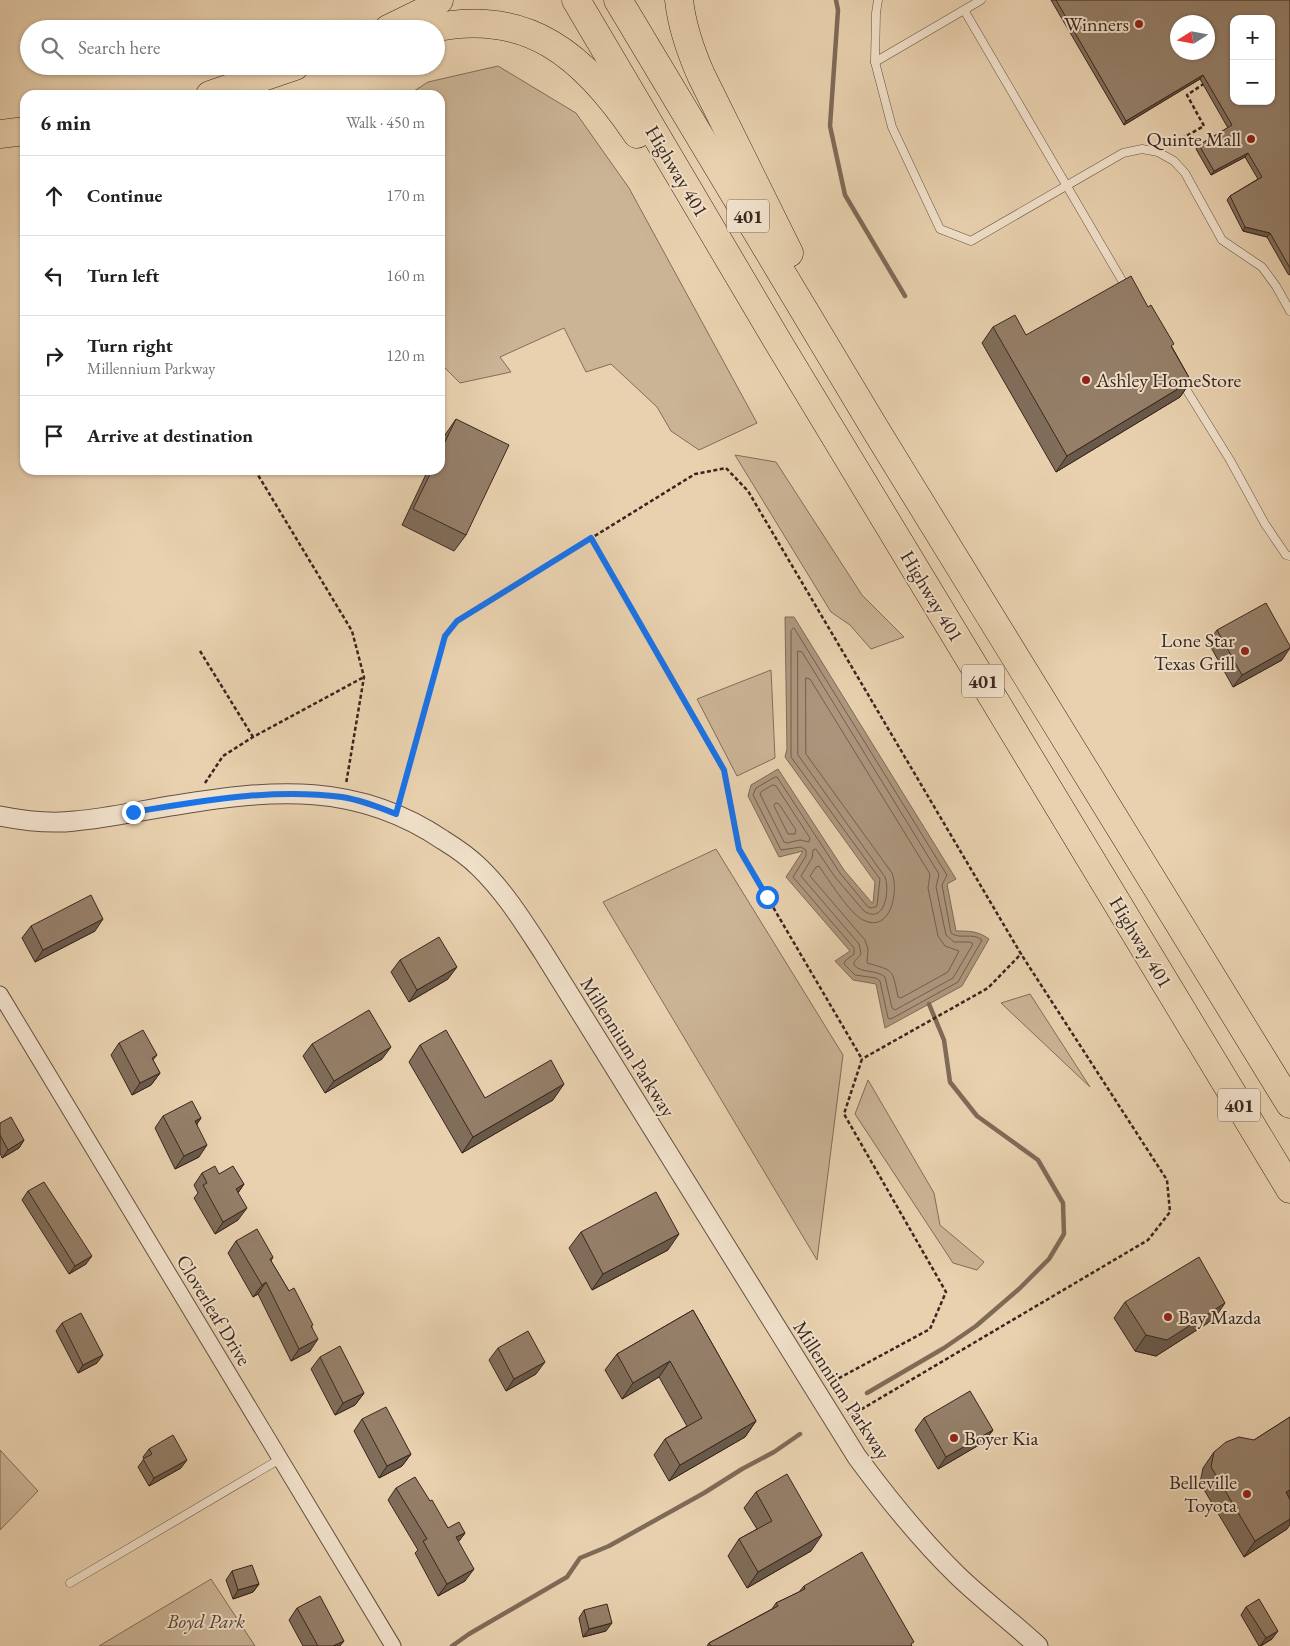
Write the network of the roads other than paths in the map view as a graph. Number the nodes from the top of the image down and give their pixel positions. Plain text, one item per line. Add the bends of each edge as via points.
1 (439, 0) edge
2 (576, 0) edge
3 (618, 0) edge
4 (679, 0) edge
5 (878, 0) edge
6 (981, 0) edge
7 (964, 10) junction
8 (406, 20) edge
9 (445, 27) edge
10 (875, 62) junction
11 (269, 75) edge
12 (225, 90) edge
13 (20, 132) edge
14 (0, 134) edge
15 (1067, 186) junction
16 (1131, 295) edge
17 (1290, 310) edge
18 (778, 342) junction
19 (1176, 372) edge
20 (877, 432) junction
21 (1290, 556) edge
22 (0, 816) edge
23 (0, 994) edge
24 (1290, 1104) edge
25 (1290, 1189) edge
26 (280, 1459) junction
27 (70, 1583) dead end
28 (393, 1646) edge
29 (1038, 1646) edge

1 - 8 highway
2 - 18 highway, Highway 401 / 401
3 - 20 highway, Highway 401 / 401
4 - 20 highway via 688,45 701,75
5 - 10 lane
6 - 7 lane
7 - 10 lane
7 - 15 lane
9 - 18 highway via 470,23 511,28 545,40 567,54 599,83
10 - 15 lane via 892,127 940,229 971,241
11 - 12 highway
13 - 14 highway
15 - 16 lane
15 - 17 lane via 1123,153 1142,149 1174,160 1185,173 1222,240 1262,267
18 - 25 highway, Highway 401 / 401
19 - 21 lane via 1265,524 1286,556
20 - 24 highway, Highway 401 / 401
22 - 29 street, Millennium Parkway via 75,821 256,794 343,797 410,819 464,854 512,906 543,952 857,1457 907,1523 959,1577
23 - 26 street, Cloverleaf Drive
26 - 27 lane
26 - 28 street, Cloverleaf Drive

